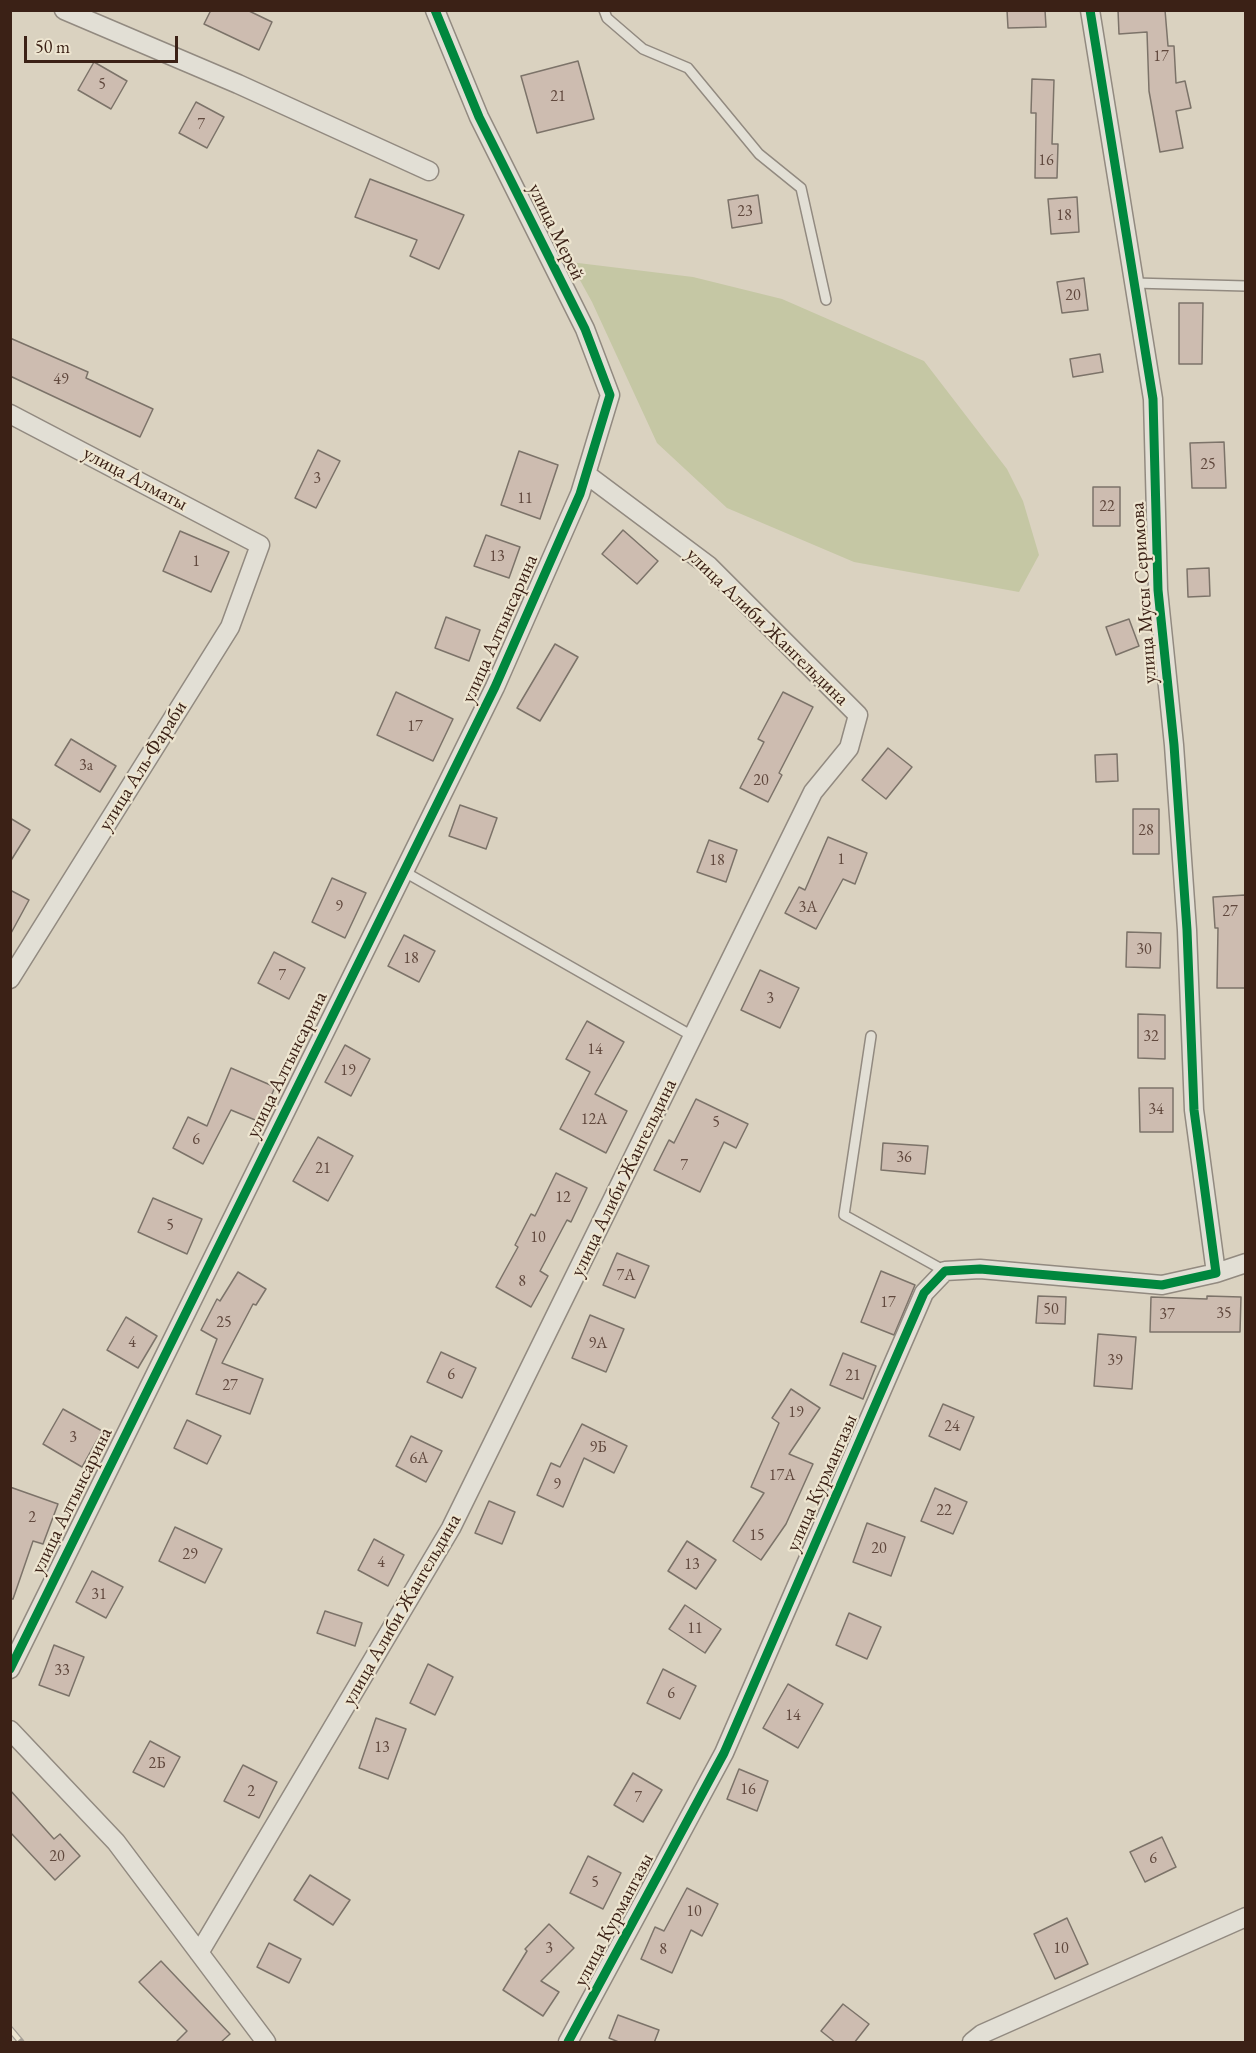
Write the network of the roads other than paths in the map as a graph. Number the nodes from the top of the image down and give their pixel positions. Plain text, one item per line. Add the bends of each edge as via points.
1 (64, 10) edge
2 (435, 10) edge
3 (604, 10) edge
4 (1090, 10) edge
5 (429, 171) dead end
6 (1134, 284) junction
7 (1245, 286) edge
8 (826, 300) dead end
9 (10, 414) edge
10 (586, 474) junction
11 (260, 545) joint
12 (404, 871) junction
13 (10, 980) edge
14 (871, 1036) dead end
15 (694, 1037) junction
16 (1245, 1263) edge
17 (945, 1271) junction
18 (1216, 1273) junction
19 (10, 1669) edge
20 (10, 1730) edge
21 (1245, 1917) edge
22 (199, 1953) junction
23 (266, 2043) edge
24 (568, 2043) edge
25 (972, 2043) edge

1 - 5 street
2 - 10 street, улица Мерей via 479,117 585,329 610,395
3 - 8 lane via 607,18 643,49 688,68 759,154 801,188
4 - 6 street, улица Мусы Серимова
6 - 7 lane
6 - 18 street, улица Мусы Серимова via 1153,399 1158,590 1187,930 1194,1110
9 - 11 street, улица Алматы
10 - 12 street, улица Алтынсарина via 495,687
10 - 15 street, улица Алиби Жангельдина via 709,566 858,715 849,748 813,792
11 - 13 street, улица Аль-Фараби via 230,627
12 - 15 lane
12 - 19 street, улица Алтынсарина
14 - 17 lane via 844,1215
15 - 22 street, улица Алиби Жангельдина via 451,1528
16 - 18 street
17 - 18 street via 980,1269 1162,1285
17 - 24 street, улица Курмангазы via 924,1293 724,1753
20 - 22 street via 116,1842
21 - 25 street via 982,2034
22 - 23 street

